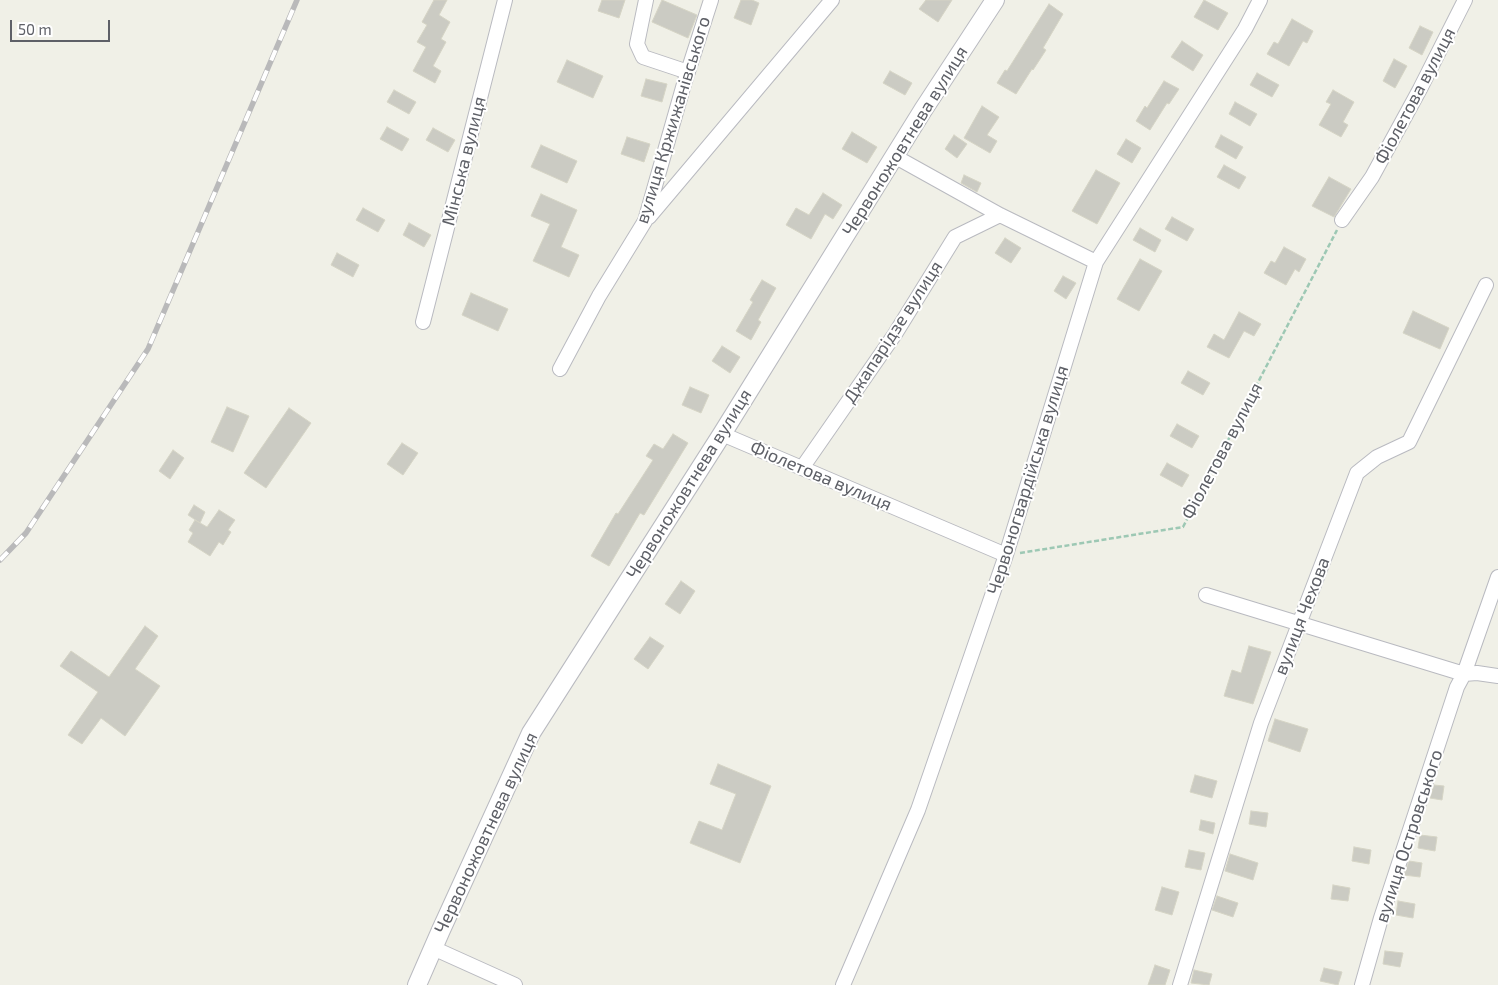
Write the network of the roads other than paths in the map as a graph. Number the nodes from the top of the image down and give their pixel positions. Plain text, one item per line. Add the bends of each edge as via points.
1 (505, 0) edge
2 (646, 0) edge
3 (711, 0) edge
4 (832, 0) edge
5 (994, 0) edge
6 (1260, 0) edge
7 (1465, 0) edge
8 (688, 72) junction
9 (894, 156) junction
10 (1000, 215) junction
11 (1342, 220) road end
12 (645, 221) junction
13 (1096, 262) junction
14 (1486, 285) dead end
15 (423, 322) dead end
16 (560, 369) dead end
17 (722, 434) junction
18 (802, 468) junction
19 (1006, 555) junction
20 (1498, 578) edge
21 (1206, 595) dead end
22 (1299, 624) junction
23 (1464, 674) junction
24 (1498, 676) edge
25 (433, 948) junction
26 (417, 985) edge
27 (515, 985) edge
28 (843, 985) edge
29 (1180, 985) edge
30 (1362, 985) edge

1 - 15 street, Мінська вулиця
2 - 8 street via 637,44 643,57
3 - 8 street, вулиця Кржижанівського
4 - 12 street
5 - 9 street, Червоножовтнева вулиця
6 - 13 street, Червоногвардійська вулиця via 1245,29
7 - 11 street, Фіолетова вулиця via 1372,177
8 - 12 street, вулиця Кржижанівського
9 - 10 street
9 - 17 street, Червоножовтнева вулиця
10 - 13 street
10 - 18 street, Джапарідзе вулиця via 955,237 895,334
12 - 16 street, вулиця Кржижанівського via 599,296
13 - 19 street, Червоногвардійська вулиця
14 - 22 street, вулиця Чехова via 1409,442 1377,456 1357,473
17 - 18 street, Фіолетова вулиця
17 - 25 street, Червоножовтнева вулиця via 531,733
18 - 19 street, Фіолетова вулиця
19 - 28 street, Червоногвардійська вулиця via 918,810
20 - 23 street, вулиця Островського
21 - 22 street
22 - 23 street
22 - 29 street, вулиця Чехова via 1261,723
23 - 24 street
23 - 30 street, вулиця Островського via 1381,918
25 - 26 street, Червоножовтнева вулиця
25 - 27 street

